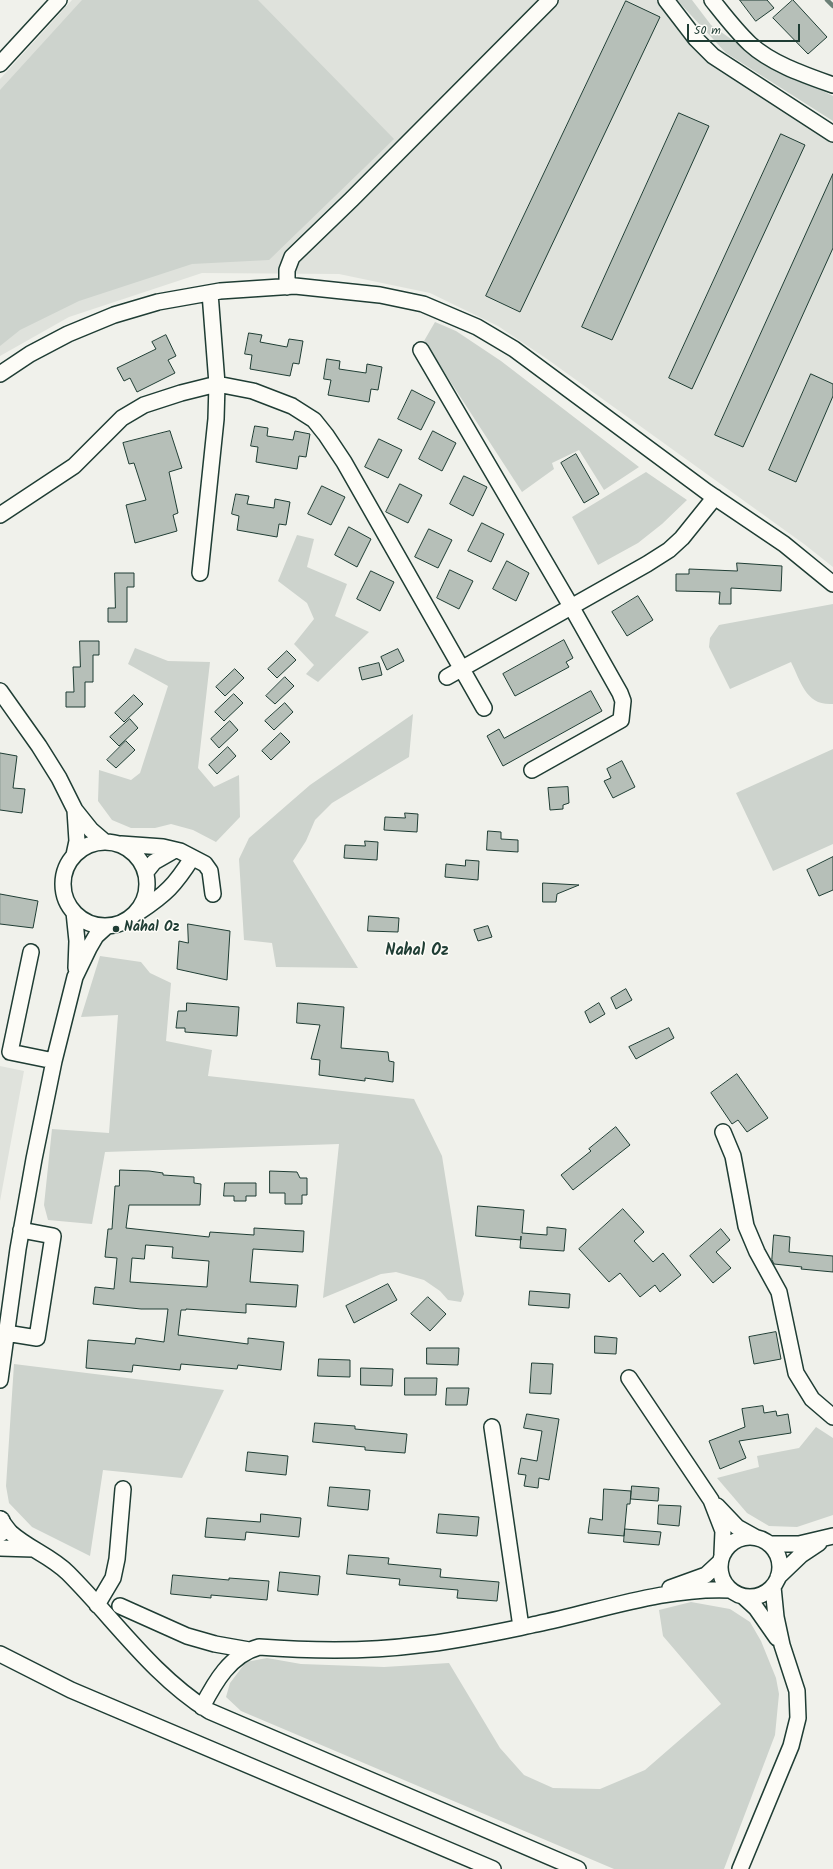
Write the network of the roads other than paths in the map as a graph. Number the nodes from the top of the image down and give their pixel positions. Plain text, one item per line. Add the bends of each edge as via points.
1 (59, 0) edge
2 (550, 0) edge
3 (666, 0) edge
4 (712, 0) edge
5 (0, 64) edge
6 (833, 84) edge
7 (833, 134) edge
8 (286, 287) junction
9 (210, 293) junction
10 (421, 350) dead end
11 (0, 374) edge
12 (217, 384) junction
13 (715, 497) junction
14 (0, 515) edge
15 (200, 573) dead end
16 (833, 584) edge
17 (572, 608) junction
18 (462, 669) junction
19 (447, 677) dead end
20 (0, 691) edge
21 (484, 708) dead end
22 (532, 770) dead end
23 (75, 810) junction
24 (112, 843) junction
25 (175, 850) junction
26 (74, 855) junction
27 (192, 858) junction
28 (146, 872) junction
29 (213, 894) dead end
30 (74, 912) junction
31 (130, 918) junction
32 (107, 926) junction
33 (31, 952) dead end
34 (76, 977) junction
35 (54, 1061) junction
36 (723, 1132) dead end
37 (21, 1230) junction
38 (6, 1333) junction
39 (629, 1378) dead end
40 (0, 1380) edge
41 (833, 1417) edge
42 (492, 1427) dead end
43 (123, 1489) dead end
44 (711, 1500) junction
45 (0, 1520) edge
46 (0, 1532) edge
47 (755, 1537) junction
48 (830, 1537) edge
49 (769, 1544) junction
50 (0, 1548) edge
51 (34, 1549) junction
52 (721, 1558) junction
53 (776, 1582) junction
54 (730, 1590) junction
55 (744, 1597) junction
56 (646, 1598) junction
57 (97, 1605) junction
58 (120, 1606) dead end
59 (521, 1628) junction
60 (782, 1645) junction
61 (249, 1650) junction
62 (0, 1654) edge
63 (202, 1707) junction
64 (493, 1869) edge
65 (578, 1869) edge
66 (740, 1869) edge

1 - 5 street
2 - 8 street via 292,257 287,270
3 - 7 street via 696,39 713,56
4 - 6 street via 738,32 772,59
8 - 9 street
8 - 13 street via 380,295 423,304 477,327 514,349
9 - 11 street via 158,302 114,315 68,334 30,354
9 - 12 street
10 - 17 street
12 - 14 street via 144,405 122,418 74,466
12 - 15 street via 216,419
12 - 18 street via 260,394 292,406 314,420 344,462
13 - 16 street via 784,544
13 - 17 street via 669,550
17 - 18 street
17 - 22 street via 621,697 621,720
18 - 19 street
18 - 21 street
20 - 23 street via 39,746
23 - 24 street via 91,830
23 - 26 street via 77,841
24 - 25 street
24 - 26 street via 88,845
24 - 28 street via 134,852
25 - 27 street
25 - 28 street via 154,862
26 - 30 street via 68,864 63,884 64,894
27 - 29 street via 205,864 210,871
27 - 31 street via 177,882 163,896
28 - 31 street via 148,886 143,904
30 - 32 street via 90,924
30 - 34 street via 77,942
31 - 32 street via 121,924
32 - 34 street via 96,936
33 - 35 street via 10,1052
34 - 35 street
35 - 37 street
36 - 41 street via 733,1156 746,1226 779,1292 796,1373 812,1399
37 - 38 street
37 - 38 street via 53,1236 37,1338
38 - 40 street
39 - 44 street
42 - 59 street
43 - 57 street via 113,1578
44 - 47 street via 737,1527
44 - 52 street via 723,1531
45 - 46 main road
45 - 51 street via 10,1532
47 - 49 street
47 - 52 street via 739,1539 726,1548
48 - 49 street via 799,1544
48 - 53 street via 801,1555
49 - 53 street via 778,1556 780,1570
50 - 51 street
51 - 57 street via 58,1564
52 - 54 street via 721,1578
52 - 56 street via 706,1575
53 - 55 street via 760,1596
53 - 60 street via 776,1617
54 - 55 street
54 - 56 street via 693,1591
55 - 60 street via 756,1608
56 - 59 street
57 - 63 street via 161,1675
58 - 61 street via 187,1636
59 - 61 street via 386,1648 316,1650 259,1647
60 - 66 street via 797,1691 796,1730
61 - 63 street via 234,1660 222,1674
62 - 64 street via 71,1690
63 - 65 street

